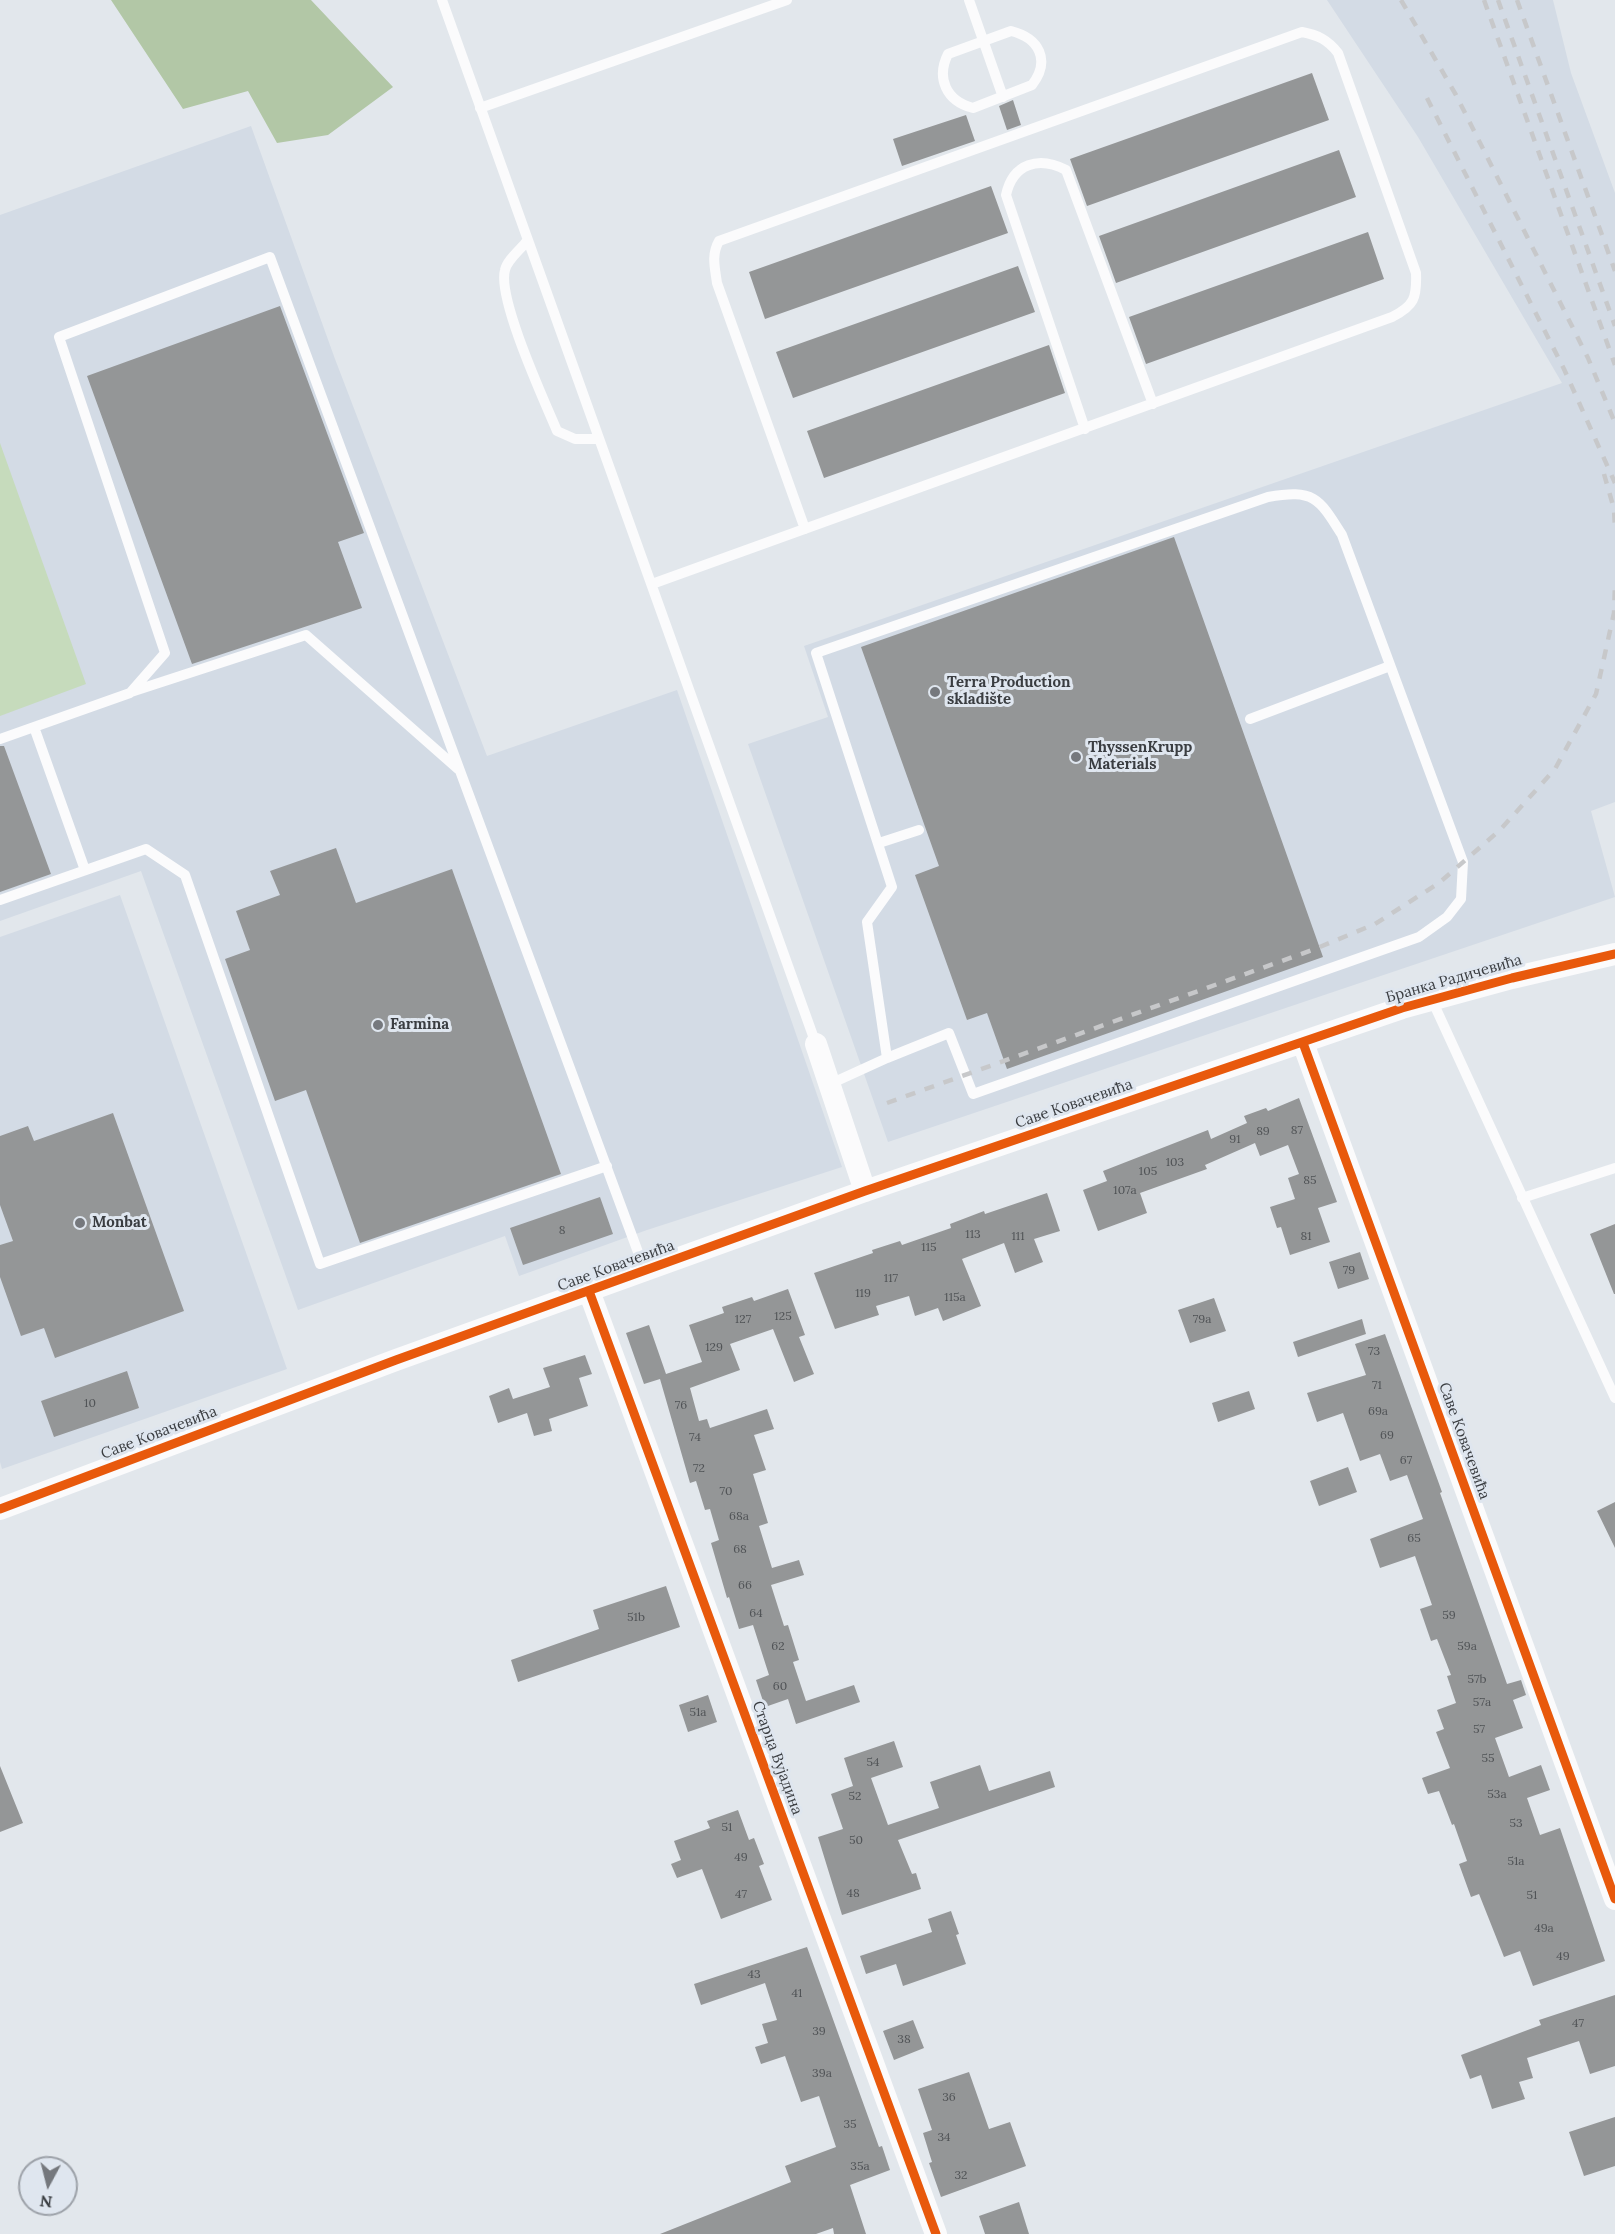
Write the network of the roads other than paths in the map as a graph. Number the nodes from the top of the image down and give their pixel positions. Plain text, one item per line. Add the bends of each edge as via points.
1 (442, 0) edge
2 (787, 0) edge
3 (969, 0) edge
4 (983, 40) junction
5 (1003, 97) junction
6 (480, 108) junction
7 (527, 241) junction
8 (1153, 404) junction
9 (1085, 429) junction
10 (599, 439) junction
11 (806, 529) junction
12 (651, 584) junction
13 (1390, 666) junction
14 (130, 693) junction
15 (1250, 719) dead end
16 (34, 727) junction
17 (0, 739) edge
18 (460, 771) junction
19 (919, 830) dead end
20 (879, 843) junction
21 (85, 870) junction
22 (0, 900) edge
23 (1615, 954) edge
24 (1432, 1000) junction
25 (1303, 1043) junction
26 (816, 1044) joint
27 (887, 1058) junction
28 (830, 1084) junction
29 (607, 1166) junction
30 (1615, 1168) edge
31 (865, 1191) junction
32 (1522, 1198) junction
33 (645, 1271) junction
34 (589, 1292) junction
35 (1615, 1398) edge
36 (0, 1509) edge
37 (1615, 1899) edge
38 (936, 2234) edge

1 - 6 lane
2 - 6 lane
3 - 4 lane
4 - 5 lane
4 - 5 lane via 1011,31 1024,34 1041,55 1041,68 1032,85
4 - 5 lane via 948,54 943,80 948,93 964,106 973,108
6 - 7 lane
7 - 10 lane
7 - 10 lane via 505,268 503,283 508,306 557,431 575,439
8 - 9 lane
8 - 9 lane via 1066,170 1054,163 1037,162 1013,177 1006,195
8 - 11 lane via 1392,317 1413,301 1416,273 1338,53 1315,34 1302,32 1265,44 719,241 714,249 717,283
9 - 11 lane
10 - 12 lane
11 - 12 lane
12 - 26 lane
13 - 15 lane
13 - 20 lane via 1342,535 1312,496 1292,492 816,653
13 - 27 lane via 1463,862 1461,899 1447,917 1419,937 973,1094 948,1033
14 - 16 lane
14 - 18 lane via 306,635
14 - 18 lane via 165,653 59,337 270,257
16 - 17 lane
16 - 21 lane
18 - 29 lane
19 - 20 lane
20 - 27 lane via 892,887 867,922
21 - 22 lane
21 - 29 lane via 146,849 185,875 320,1264
23 - 24 street, Бранка Радичевића
24 - 25 street, Бранка Радичевића
24 - 32 lane
25 - 31 street, Саве Ковачевића
25 - 37 street, Саве Ковачевића
26 - 28 street
27 - 28 lane
28 - 31 street
29 - 33 lane
30 - 32 lane
31 - 33 street, Саве Ковачевића
32 - 35 lane
33 - 34 street, Саве Ковачевића
34 - 36 street, Саве Ковачевића
34 - 38 street, Старца Вујадина

